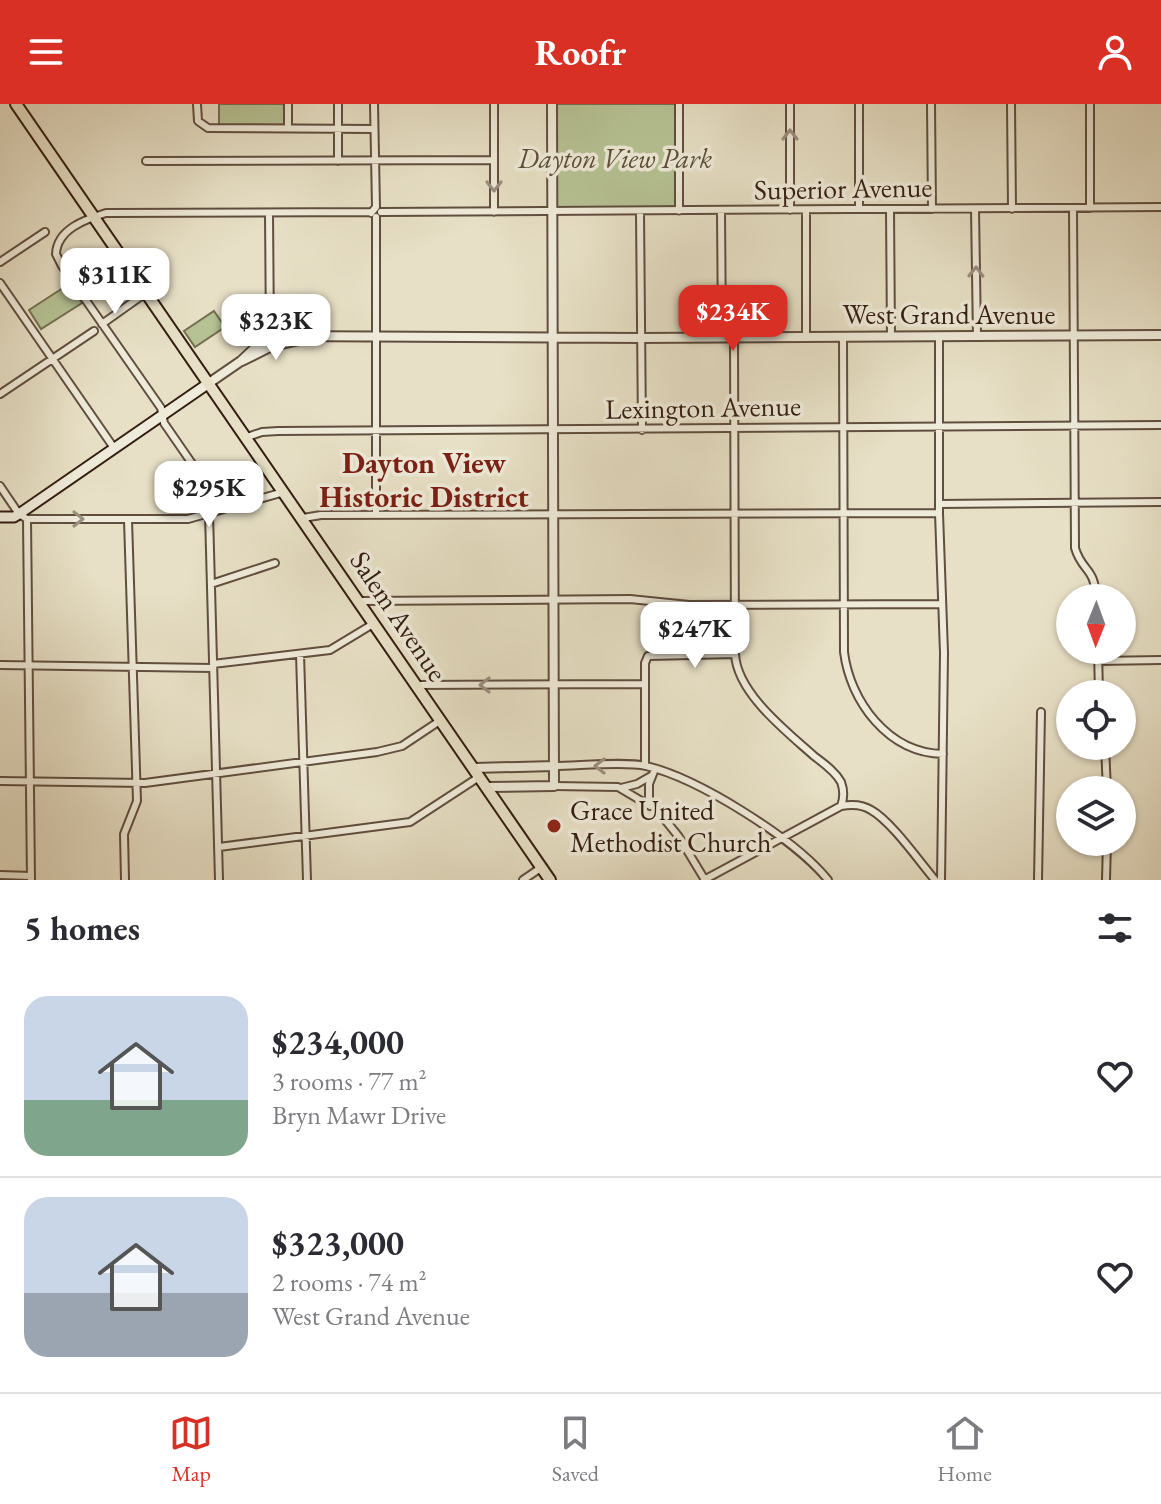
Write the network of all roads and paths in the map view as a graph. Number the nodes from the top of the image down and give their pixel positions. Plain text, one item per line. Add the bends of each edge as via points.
1 (16, 104) edge
2 (197, 104) edge
3 (288, 104) edge
4 (338, 104) edge
5 (374, 104) edge
6 (494, 104) edge
7 (552, 104) edge
8 (679, 104) edge
9 (790, 104) edge
10 (859, 104) edge
11 (931, 104) edge
12 (1011, 104) edge
13 (1090, 104) edge
14 (288, 128) junction
15 (338, 128) junction
16 (374, 129) junction
17 (494, 160) junction
18 (146, 161) dead end
19 (338, 161) junction
20 (375, 161) junction
21 (1161, 207) edge
22 (1073, 208) junction
23 (1090, 208) junction
24 (859, 209) junction
25 (890, 209) junction
26 (932, 209) junction
27 (975, 209) junction
28 (1012, 209) junction
29 (790, 210) junction
30 (806, 210) junction
31 (551, 211) junction
32 (679, 211) junction
33 (376, 212) junction
34 (494, 212) junction
35 (640, 212) junction
36 (721, 212) junction
37 (269, 213) junction
38 (94, 217) junction
39 (45, 232) dead end
40 (0, 262) edge
41 (0, 283) edge
42 (147, 292) junction
43 (102, 324) junction
44 (94, 331) dead end
45 (1074, 335) junction
46 (1161, 335) edge
47 (843, 336) junction
48 (891, 336) junction
49 (939, 336) junction
50 (977, 336) junction
51 (722, 337) junction
52 (734, 337) junction
53 (806, 337) junction
54 (270, 338) junction
55 (305, 338) junction
56 (376, 338) junction
57 (552, 338) junction
58 (641, 338) junction
59 (52, 358) junction
60 (241, 361) junction
61 (209, 383) junction
62 (0, 394) edge
63 (163, 416) junction
64 (1161, 425) edge
65 (1074, 426) junction
66 (844, 427) junction
67 (939, 427) junction
68 (735, 428) junction
69 (553, 430) junction
70 (642, 430) junction
71 (376, 431) junction
72 (247, 437) junction
73 (114, 448) junction
74 (193, 465) dead end
75 (0, 486) edge
76 (284, 492) junction
77 (1161, 502) edge
78 (1074, 503) junction
79 (939, 504) junction
80 (844, 513) junction
81 (939, 513) junction
82 (209, 514) junction
83 (553, 514) junction
84 (735, 514) junction
85 (376, 515) junction
86 (23, 516) junction
87 (0, 517) edge
88 (303, 518) junction
89 (128, 520) junction
90 (275, 563) dead end
91 (211, 584) junction
92 (1094, 584) edge
93 (553, 600) junction
94 (359, 601) junction
95 (844, 604) junction
96 (942, 604) junction
97 (735, 605) junction
98 (374, 624) junction
99 (300, 654) junction
100 (735, 654) junction
101 (1136, 660) edge
102 (1161, 660) edge
103 (0, 665) edge
104 (29, 666) junction
105 (213, 666) junction
106 (133, 667) junction
107 (553, 684) junction
108 (645, 684) junction
109 (416, 685) junction
110 (1041, 712) dead end
111 (441, 720) junction
112 (943, 754) junction
113 (303, 762) junction
114 (554, 766) junction
115 (645, 766) junction
116 (217, 773) junction
117 (476, 773) junction
118 (653, 773) junction
119 (0, 781) edge
120 (29, 782) junction
121 (136, 783) junction
122 (554, 786) junction
123 (486, 787) junction
124 (507, 787) junction
125 (621, 788) junction
126 (498, 803) junction
127 (841, 806) junction
128 (653, 808) junction
129 (305, 836) junction
130 (781, 839) junction
131 (219, 847) junction
132 (1107, 856) edge
133 (542, 867) junction
134 (0, 875) edge
135 (31, 878) edge
136 (125, 880) edge
137 (219, 880) edge
138 (307, 880) edge
139 (523, 880) edge
140 (550, 880) edge
141 (704, 880) edge
142 (828, 880) edge
143 (935, 880) edge
144 (941, 880) edge
145 (1038, 880) edge
146 (1106, 880) edge

1 - 38 main road, Salem Avenue
2 - 14 street via 201,126
3 - 14 street
4 - 15 street
5 - 16 street
6 - 17 street
7 - 31 street
8 - 32 street
29 -> 9 street
10 - 24 street
11 - 26 street
12 - 28 street
13 - 23 street
14 - 15 street
15 - 16 street
15 - 19 street
16 - 20 street
17 - 20 street
17 -> 34 street
18 - 19 street
19 - 20 street
20 - 33 street
21 - 23 street, Superior Avenue
22 - 23 street, Superior Avenue
22 - 28 street, Superior Avenue
22 - 45 street
24 - 25 street, Superior Avenue
24 - 30 street, Superior Avenue
25 - 26 street, Superior Avenue
25 - 48 street
26 - 27 street, Superior Avenue
27 - 28 street, Superior Avenue
50 -> 27 street
29 - 30 street, Superior Avenue
29 - 36 street, Superior Avenue
30 - 53 street
31 - 34 street, Superior Avenue
31 - 35 street, Superior Avenue
31 - 57 street
32 - 35 street, Superior Avenue
32 - 36 street, Superior Avenue
33 - 34 street, Superior Avenue
33 - 37 street, Superior Avenue
33 - 56 street
35 - 58 street
36 - 51 street
37 - 38 street, Superior Avenue
37 - 54 street
38 - 42 main road, Salem Avenue
38 - 43 street via 61,237 56,254
39 - 40 street
41 - 59 street
42 - 43 street
42 - 61 main road, Salem Avenue
43 - 63 street
44 - 59 street
45 - 46 street, West Grand Avenue
45 - 50 street, West Grand Avenue
45 - 65 street
47 - 48 street, West Grand Avenue
47 - 53 street, West Grand Avenue
47 - 66 street
48 - 49 street, West Grand Avenue
49 - 50 street, West Grand Avenue
49 - 67 street
51 - 52 street, West Grand Avenue
51 - 58 street, West Grand Avenue
52 - 53 street, West Grand Avenue
52 - 68 street
54 - 55 street, West Grand Avenue
54 - 60 street, West Grand Avenue
55 - 56 street, West Grand Avenue
55 - 60 street, West Grand Avenue
56 - 57 street, West Grand Avenue
56 - 71 street
57 - 58 street, West Grand Avenue
57 - 69 street
58 - 70 street
59 - 62 street
59 - 73 street
60 - 61 street, West Grand Avenue
61 - 63 main road, West Grand Avenue
61 - 72 main road, Salem Avenue
63 - 73 main road, West Grand Avenue
63 - 74 street
64 - 65 street, Lexington Avenue
65 - 67 street, Lexington Avenue
65 - 78 street
66 - 67 street, Lexington Avenue
66 - 68 street, Lexington Avenue
66 - 80 street
67 - 79 street
68 - 70 street, Lexington Avenue
68 - 84 street
69 - 70 street, Lexington Avenue
69 - 71 street, Lexington Avenue
69 - 83 street
71 - 72 street, Lexington Avenue via 262,432
71 - 85 street
72 - 76 main road, Salem Avenue
73 - 86 main road, West Grand Avenue
75 - 86 street
76 - 82 street
76 - 88 main road, Salem Avenue
77 - 78 street
78 - 79 street
78 - 92 street via 1075,548
79 - 81 street
80 - 81 street
80 - 84 street
80 - 95 street
81 - 96 street
82 - 89 street
82 - 91 street
83 - 84 street
83 - 85 street
83 - 93 street
84 - 97 street
85 - 88 street
86 - 87 main road, West Grand Avenue
86 -> 89 street
86 - 104 street
88 - 94 main road, Salem Avenue
89 - 106 street
90 - 91 street
91 - 105 street
93 - 94 street
93 - 97 street
93 - 107 street
94 - 98 main road, Salem Avenue
95 - 96 street
95 - 97 street
95 - 112 street via 846,668 861,703 892,736
96 - 112 street
97 - 100 street
98 - 99 street via 335,649
98 - 109 main road, Salem Avenue
99 - 105 street
99 - 113 street
100 - 108 street via 652,655 646,661
100 - 127 street via 744,686 836,775 843,791
101 - 102 street
103 - 104 street
104 - 106 street
104 - 120 street
105 - 106 street
105 - 116 street
106 - 121 street
107 - 108 street
107 -> 109 street
107 - 114 street
108 - 115 street
109 - 111 main road, Salem Avenue
110 - 145 street
111 - 113 street via 393,749
111 - 117 main road, Salem Avenue
112 - 144 street
113 - 116 street
113 - 129 street
115 -> 114 street
114 - 117 street via 490,766
114 - 122 street
115 - 118 street
116 - 121 street
116 - 131 street
117 - 123 main road, Salem Avenue
117 - 129 street via 410,822
118 - 125 street
118 - 128 street via 648,791
118 - 130 street via 727,802
119 - 120 street
120 - 121 street
120 - 135 street
121 - 136 street via 136,807 124,834
122 - 124 street
122 - 125 street
123 - 124 street
123 - 126 main road, Salem Avenue
124 - 126 street
125 - 128 street
126 - 133 main road, Salem Avenue
127 - 130 street
127 - 143 street via 861,805 880,816
128 - 141 street via 679,837
129 - 131 street
129 - 138 street
130 - 141 street
130 - 142 street
131 - 137 street
132 - 146 street
133 - 139 street
133 - 140 main road, Salem Avenue
134 - 135 street

